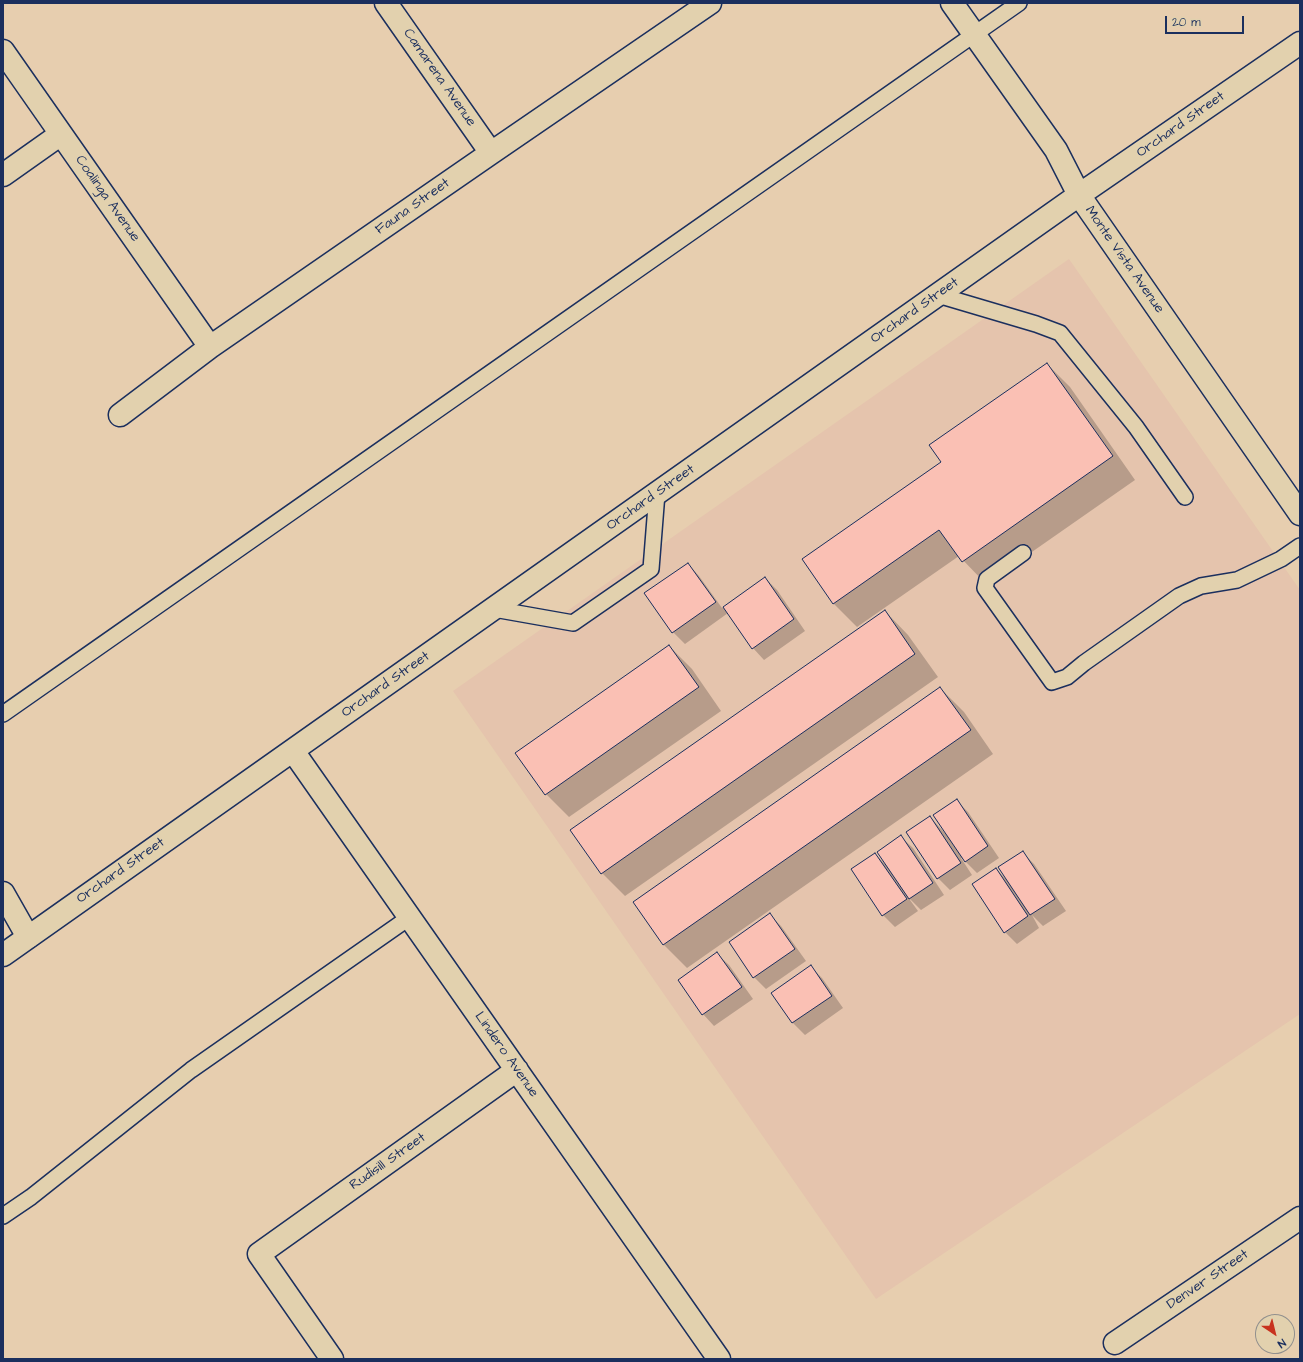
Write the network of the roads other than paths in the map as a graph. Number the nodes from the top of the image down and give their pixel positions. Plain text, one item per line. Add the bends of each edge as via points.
1 (386, 3) edge
2 (710, 3) edge
3 (952, 3) edge
4 (1019, 3) edge
5 (974, 34) junction
6 (1300, 43) edge
7 (3, 51) edge
8 (61, 134) junction
9 (491, 153) junction
10 (3, 175) edge
11 (1079, 195) junction
12 (938, 295) junction
13 (210, 347) junction
14 (120, 415) dead end
15 (657, 493) junction
16 (1185, 497) dead end
17 (1300, 514) edge
18 (1300, 546) edge
19 (1023, 553) dead end
20 (494, 609) junction
21 (3, 714) edge
22 (293, 750) junction
23 (3, 893) edge
24 (410, 918) junction
25 (28, 937) junction
26 (3, 954) edge
27 (517, 1070) junction
28 (3, 1216) edge
29 (1300, 1218) edge
30 (1116, 1343) dead end
31 (332, 1359) edge
32 (719, 1359) edge

1 - 9 street, Camarena Avenue
2 - 9 street, Fauna Street
3 - 5 street, Monte Vista Avenue
4 - 5 lane
5 - 11 street, Monte Vista Avenue via 1056,150
5 - 21 lane
6 - 11 street, Orchard Street
7 - 8 street, Coalinga Avenue
8 - 10 street
8 - 13 street, Coalinga Avenue
9 - 13 street, Fauna Street
11 - 12 street, Orchard Street
11 - 17 street, Monte Vista Avenue
12 - 15 street, Orchard Street
12 - 16 lane via 1060,333 1136,427
13 - 14 street, Fauna Street
15 - 20 street, Orchard Street
15 - 20 lane via 651,568 573,623
18 - 19 lane via 1281,559 1237,580 1201,586 1179,596 1067,677 1052,682 985,588 987,579
20 - 22 street, Orchard Street
22 - 24 street, Lindero Avenue
22 - 25 street, Orchard Street
23 - 25 street
24 - 27 street, Lindero Avenue
24 - 28 lane via 191,1070
25 - 26 street, Orchard Street
27 - 31 street, Rudisill Street via 259,1254
27 - 32 street, Lindero Avenue
29 - 30 street, Denver Street

